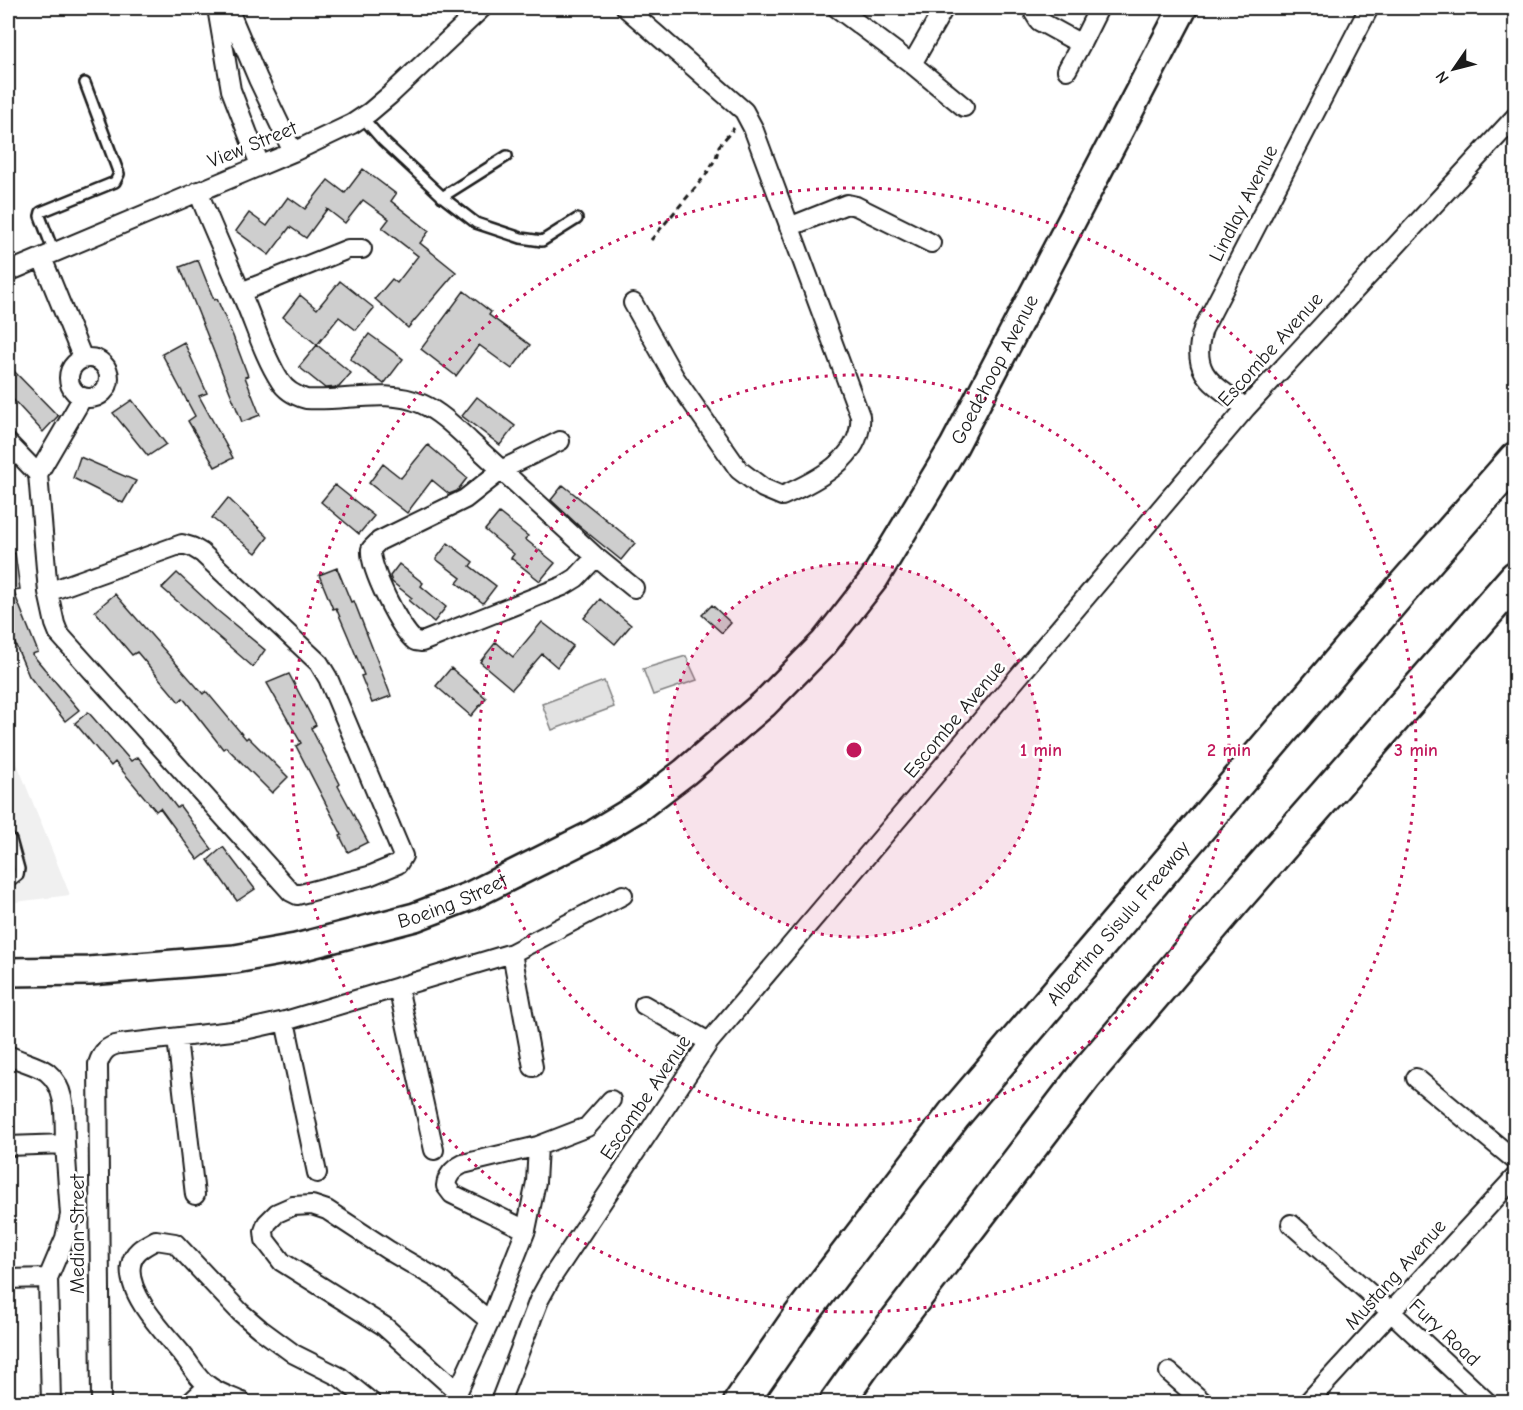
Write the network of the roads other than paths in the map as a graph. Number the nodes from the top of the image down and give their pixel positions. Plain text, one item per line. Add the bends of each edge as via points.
1 (217, 8) edge
2 (228, 8) edge
3 (482, 8) edge
4 (626, 8) edge
5 (837, 8) edge
6 (944, 8) edge
7 (1035, 8) edge
8 (1099, 8) edge
9 (1183, 8) edge
10 (1369, 8) edge
11 (1081, 44) junction
12 (912, 64) junction
13 (1067, 70) dead end
14 (85, 83) dead end
15 (964, 107) dead end
16 (1515, 116) edge
17 (362, 117) junction
18 (293, 152) junction
19 (507, 156) dead end
20 (260, 165) junction
21 (198, 191) junction
22 (442, 197) junction
23 (577, 219) dead end
24 (789, 227) junction
25 (931, 243) dead end
26 (362, 249) dead end
27 (48, 256) junction
28 (8, 272) edge
29 (241, 291) junction
30 (633, 303) dead end
31 (83, 359) junction
32 (83, 397) junction
33 (1246, 408) junction
34 (560, 441) dead end
35 (8, 443) edge
36 (1515, 459) edge
37 (503, 470) junction
38 (38, 474) junction
39 (596, 557) junction
40 (1515, 578) edge
41 (634, 588) dead end
42 (48, 592) junction
43 (764, 704) joint
44 (11, 840) dead end
45 (8, 883) edge
46 (623, 895) dead end
47 (512, 953) junction
48 (8, 960) edge
49 (8, 972) edge
50 (89, 972) junction
51 (398, 987) junction
52 (644, 1005) dead end
53 (285, 1021) junction
54 (177, 1038) junction
55 (709, 1042) junction
56 (8, 1055) edge
57 (532, 1067) dead end
58 (1416, 1078) dead end
59 (611, 1100) dead end
60 (65, 1144) junction
61 (8, 1146) edge
62 (538, 1146) junction
63 (434, 1150) dead end
64 (1515, 1161) edge
65 (317, 1173) dead end
66 (1515, 1176) edge
67 (195, 1195) dead end
68 (1291, 1224) dead end
69 (526, 1230) junction
70 (48, 1278) junction
71 (8, 1279) edge
72 (1391, 1312) junction
73 (490, 1321) junction
74 (1168, 1372) dead end
75 (208, 1386) junction
76 (455, 1397) edge
77 (51, 1402) edge
78 (101, 1402) edge
79 (191, 1402) edge
80 (242, 1402) edge
81 (371, 1402) edge
82 (500, 1402) edge
83 (741, 1402) edge
84 (837, 1402) edge
85 (1203, 1402) edge
86 (1308, 1402) edge
87 (1487, 1402) edge

1 - 20 street via 231,90
2 - 18 street
3 - 17 street, View Street
4 - 24 street via 744,111
5 - 12 street
6 - 12 street
7 - 11 street via 1039,21
8 - 11 street
9 - 43 main road, Goedehoop Avenue via 942,466 874,579 824,643
10 - 33 street, Lindlay Avenue via 1199,342 1200,364 1207,379
11 - 13 street
12 - 15 street
14 - 27 lane via 119,174 115,182 41,212
16 - 33 street, Escombe Avenue
17 - 18 street, View Street
17 - 22 lane
18 - 20 street, View Street
19 - 22 lane
20 - 21 street, View Street
21 - 27 street, View Street
21 - 29 street
22 - 23 lane via 477,223 521,238 542,241
24 - 25 street via 847,204
24 - 30 street via 860,424 852,446 837,464 812,483 782,496 739,470 675,378
26 - 29 street via 348,249
27 - 28 street, View Street
27 - 31 street
29 - 37 street via 280,382 296,396 318,400 410,399 449,422
31 - 32 street via 72,367 69,380
31 - 32 street via 101,363 109,380 104,392 93,398
32 - 38 street
33 - 55 street, Escombe Avenue
34 - 37 street
35 - 38 street
36 - 83 highway, Albertina Sisulu Freeway via 954,1114 799,1318
37 - 39 street
37 - 39 street via 465,499 371,549 374,568 409,637 422,642 562,586
38 - 42 street
39 - 41 street
40 - 84 highway via 1085,1075
42 - 42 street via 182,544 202,553 319,663 403,856 398,864 325,888 297,895 291,892 67,644 55,624
43 - 50 main road, Boeing Street via 639,807 470,896 415,917 296,948 235,959
44 - 45 lane via 19,869
46 - 47 street
47 - 51 street
47 - 57 street
48 - 50 main road, Boeing Street
49 - 50 main road, Boeing Street
51 - 53 street
51 - 63 street
52 - 55 street
53 - 54 street
53 - 65 street
54 - 67 street
54 - 78 street, Median Street via 113,1045 102,1054 98,1064
55 - 82 street, Escombe Avenue via 544,1290
56 - 60 street via 46,1072 57,1084 63,1096
58 - 64 street
59 - 62 street via 587,1127
60 - 61 street
60 - 70 street via 70,1215
62 - 69 street via 536,1182
62 - 69 street via 463,1164 447,1178 446,1186 452,1194
66 - 72 street, Mustang Avenue
68 - 72 street, Fury Road
69 - 73 street
70 - 71 street
70 - 77 street
72 - 86 street, Mustang Avenue
72 - 87 street, Fury Road
73 - 76 street
73 - 76 street via 441,1281 327,1210 312,1205 293,1206 267,1222 265,1240 282,1262 384,1326
74 - 85 street
75 - 79 street
75 - 80 street
75 - 81 street via 147,1311 134,1288 134,1255 156,1240 175,1243 260,1329 294,1354 340,1377

